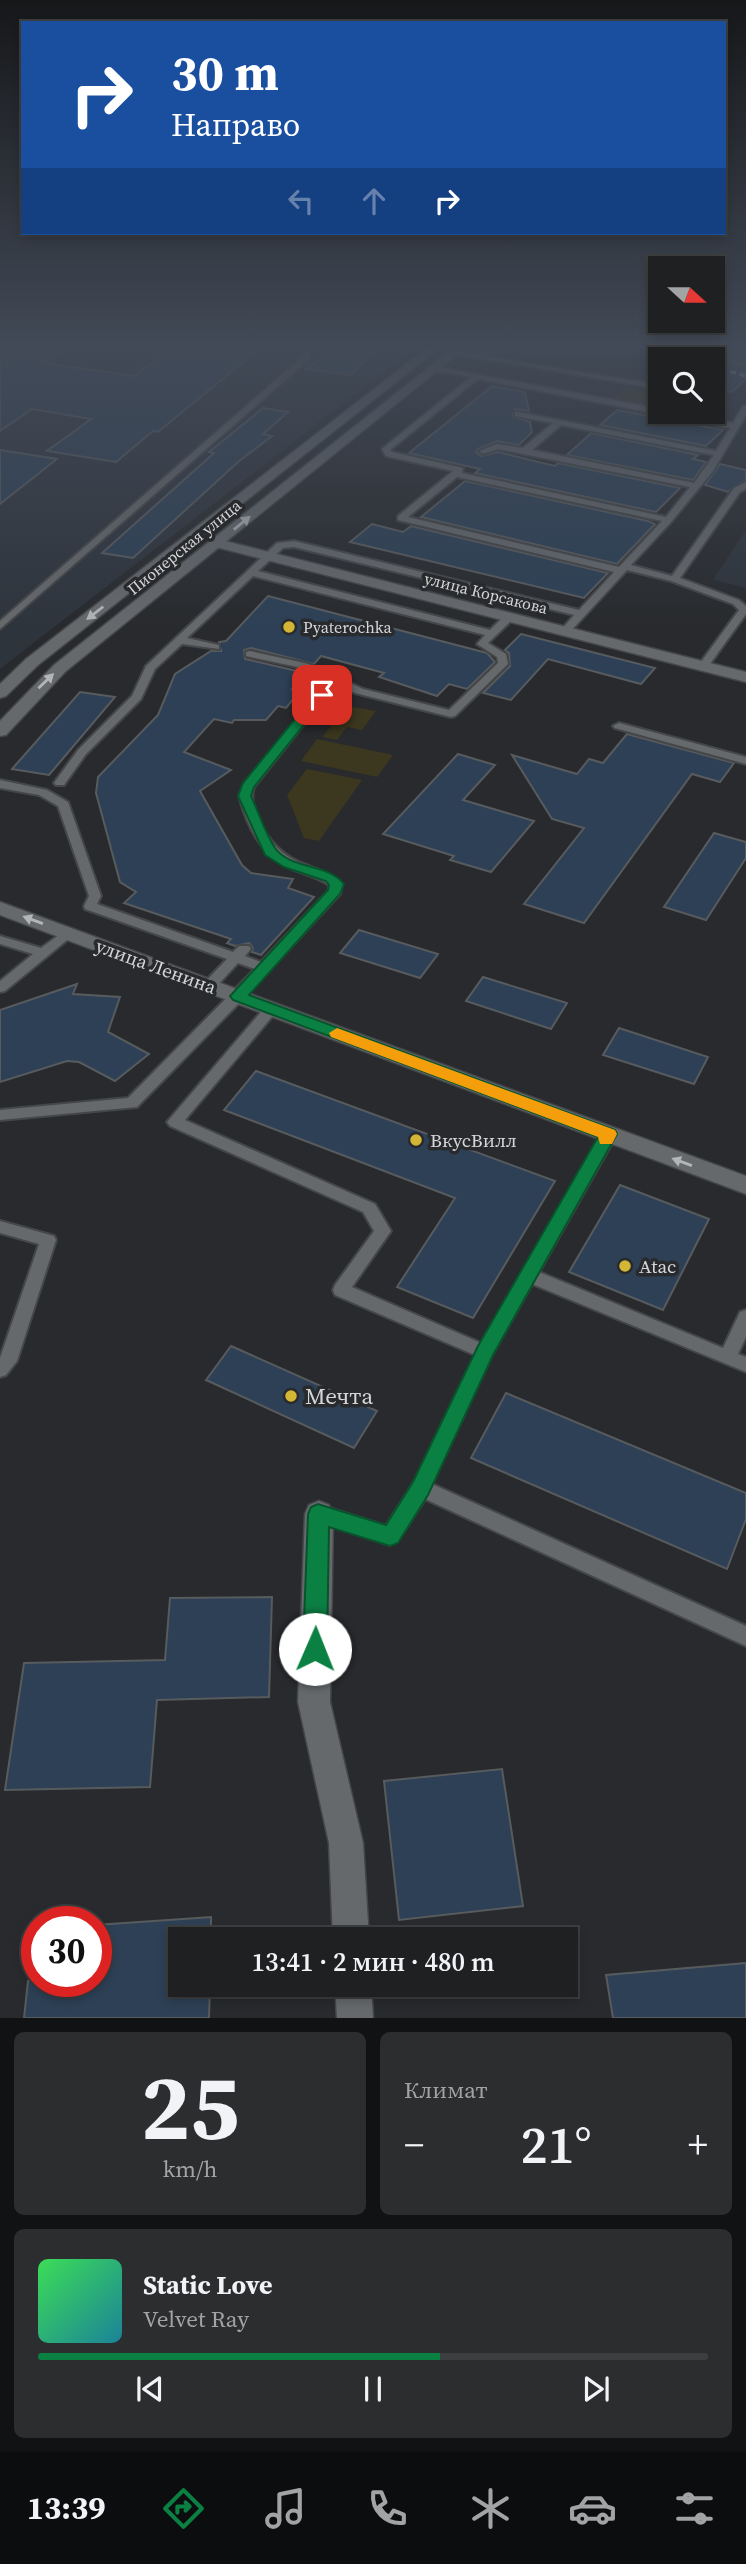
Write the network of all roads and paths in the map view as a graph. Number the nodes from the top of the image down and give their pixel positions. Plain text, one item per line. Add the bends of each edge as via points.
1 (213, 439) edge
2 (317, 439) edge
3 (346, 439) edge
4 (398, 439) edge
5 (539, 439) edge
6 (645, 439) edge
7 (727, 439) edge
8 (484, 451) dead end
9 (525, 451) junction
10 (719, 454) junction
11 (460, 470) junction
12 (746, 485) edge
13 (696, 486) junction
14 (668, 520) junction
15 (217, 543) junction
16 (266, 555) junction
17 (624, 569) junction
18 (249, 572) junction
19 (674, 579) junction
20 (581, 614) junction
21 (509, 617) junction
22 (0, 626) edge
23 (565, 631) junction
24 (492, 634) junction
25 (179, 640) junction
26 (215, 647) dead end
27 (250, 654) dead end
28 (703, 666) junction
29 (746, 677) edge
30 (0, 693) edge
31 (322, 695) dead end
32 (619, 726) dead end
33 (0, 732) edge
34 (746, 761) edge
35 (60, 783) dead end
36 (0, 784) edge
37 (0, 908) edge
38 (67, 933) junction
39 (0, 940) edge
40 (44, 953) junction
41 (240, 954) junction
42 (264, 968) junction
43 (209, 986) junction
44 (0, 988) edge
45 (238, 996) junction
46 (271, 1009) junction
47 (0, 1115) edge
48 (609, 1134) junction
49 (746, 1185) edge
50 (0, 1227) edge
51 (528, 1275) junction
52 (746, 1317) edge
53 (485, 1352) junction
54 (728, 1358) junction
55 (746, 1365) edge
56 (0, 1370) edge
57 (421, 1488) junction
58 (318, 1514) joint
59 (746, 1636) edge
60 (350, 1927) edge
61 (354, 1997) edge
62 (355, 2018) edge

1 - 22 lane
2 -> 30 main road, Пионерская улица via 32,662
15 -> 3 main road, Пионерская улица
4 - 11 lane via 386,449 389,454
5 - 9 lane
6 - 10 lane
7 - 10 lane
8 - 9 lane via 497,446
9 - 13 lane
10 - 13 lane
11 - 14 lane
11 - 17 lane via 401,518
12 - 19 lane via 737,490
13 - 14 lane
14 - 17 lane
15 - 16 main road, улица Корсакова
33 -> 15 main road, Пионерская улица via 60,668
16 - 18 lane
16 - 20 lane via 280,545 294,544
16 - 21 main road, улица Корсакова
17 - 19 lane
17 - 20 lane
18 - 24 lane
18 - 25 lane
19 - 28 lane via 736,602 744,610
20 - 23 lane
21 - 23 main road, улица Корсакова
21 - 24 lane
23 - 28 main road, улица Корсакова
24 - 27 lane via 479,647 502,656 503,664 450,714 359,691 305,666
25 - 26 lane
25 - 35 lane via 150,668 141,692 82,752
28 - 29 main road, улица Корсакова
31 - 42 lane via 248,786 245,796 270,852 337,884
32 - 34 lane
36 - 41 lane via 48,794 64,805 95,896 90,906
38 -> 37 main road, улица Ленина
38 - 40 lane
38 - 43 main road, улица Ленина
39 - 40 lane
40 - 44 lane
41 - 42 lane
41 - 43 lane
42 - 45 lane
43 - 45 main road, улица Ленина
45 - 46 main road, улица Ленина
45 - 47 lane via 132,1103
46 - 48 main road, улица Ленина
46 - 53 lane via 175,1122 369,1208 383,1231 341,1290
49 -> 48 main road, улица Ленина
48 - 51 lane
50 - 56 lane via 48,1240 11,1353
51 - 53 lane
51 - 54 lane
52 - 54 lane
53 - 57 lane
54 - 55 lane
57 - 58 lane via 390,1536
57 - 59 lane
58 - 60 main road via 314,1702 346,1843
61 - 62 main road

